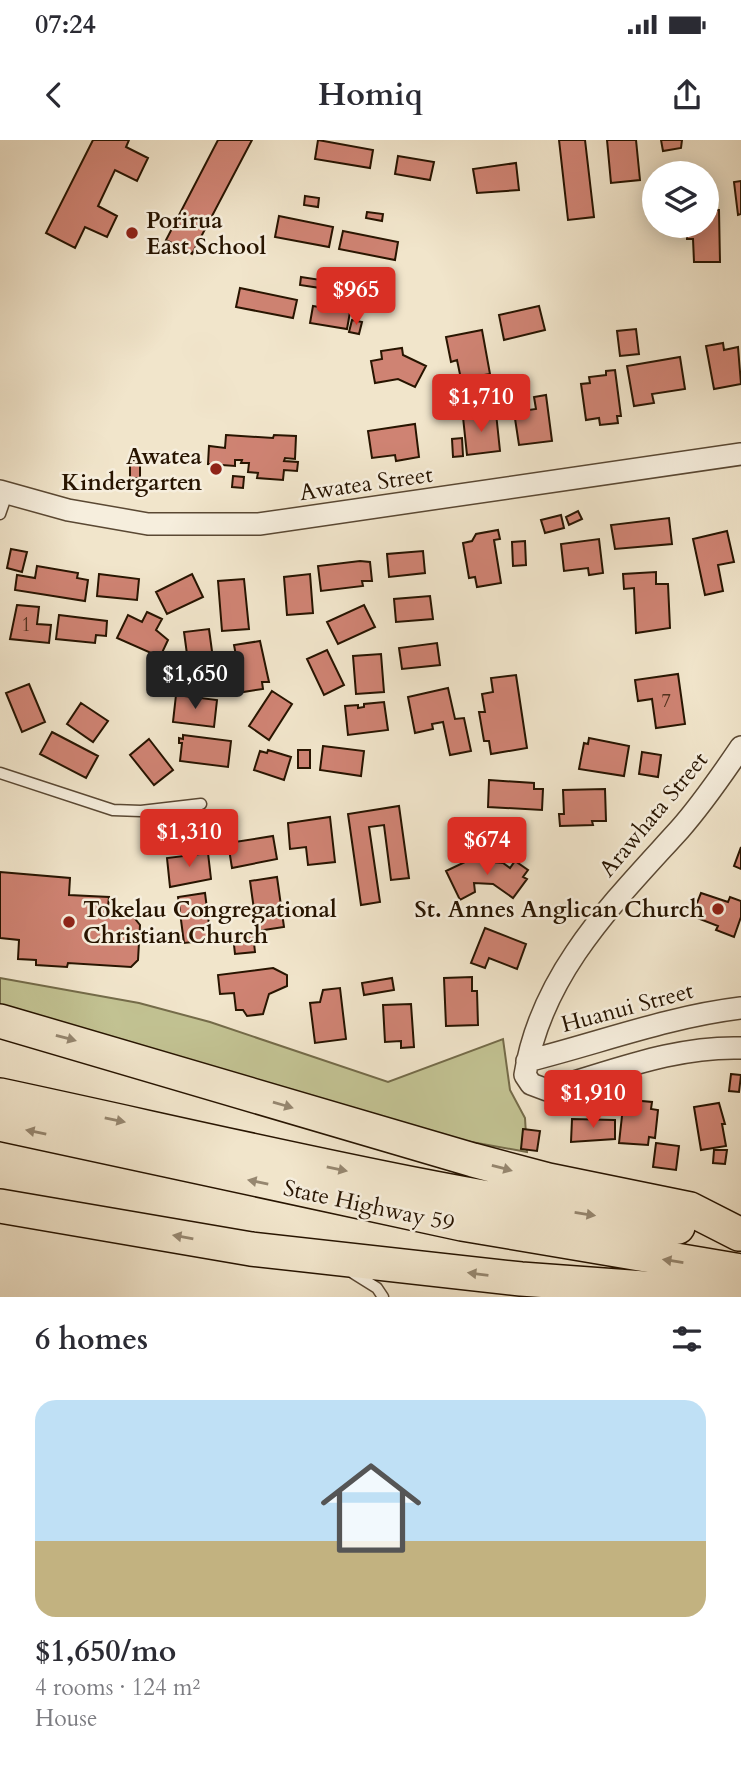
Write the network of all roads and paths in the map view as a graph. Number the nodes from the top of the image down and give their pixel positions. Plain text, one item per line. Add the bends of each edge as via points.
1 (741, 454) edge
2 (3, 493) edge
3 (0, 514) edge
4 (741, 747) edge
5 (0, 774) edge
6 (201, 804) dead end
7 (741, 1008) edge
8 (0, 1021) edge
9 (741, 1048) edge
10 (527, 1061) junction
11 (0, 1095) edge
12 (0, 1124) edge
13 (0, 1206) edge
14 (740, 1234) edge
15 (251, 1249) junction
16 (741, 1271) edge
17 (741, 1295) edge
18 (383, 1297) edge

1 - 2 street, Awatea Street via 259,524 148,524
2 - 3 lane
4 - 10 street, Arawhata Street via 681,827 587,933 555,985
5 - 6 lane via 113,810
7 - 10 street, Huanui Street via 694,1014
8 -> 14 main road via 473,1160 690,1209
9 - 10 street via 658,1055 547,1090 531,1084 525,1075
11 -> 14 main road, State Highway 59 via 357,1174 610,1218
16 -> 12 main road, State Highway 59 via 462,1224
15 -> 13 main road
17 -> 15 main road via 547,1281
15 - 18 lane via 360,1275

